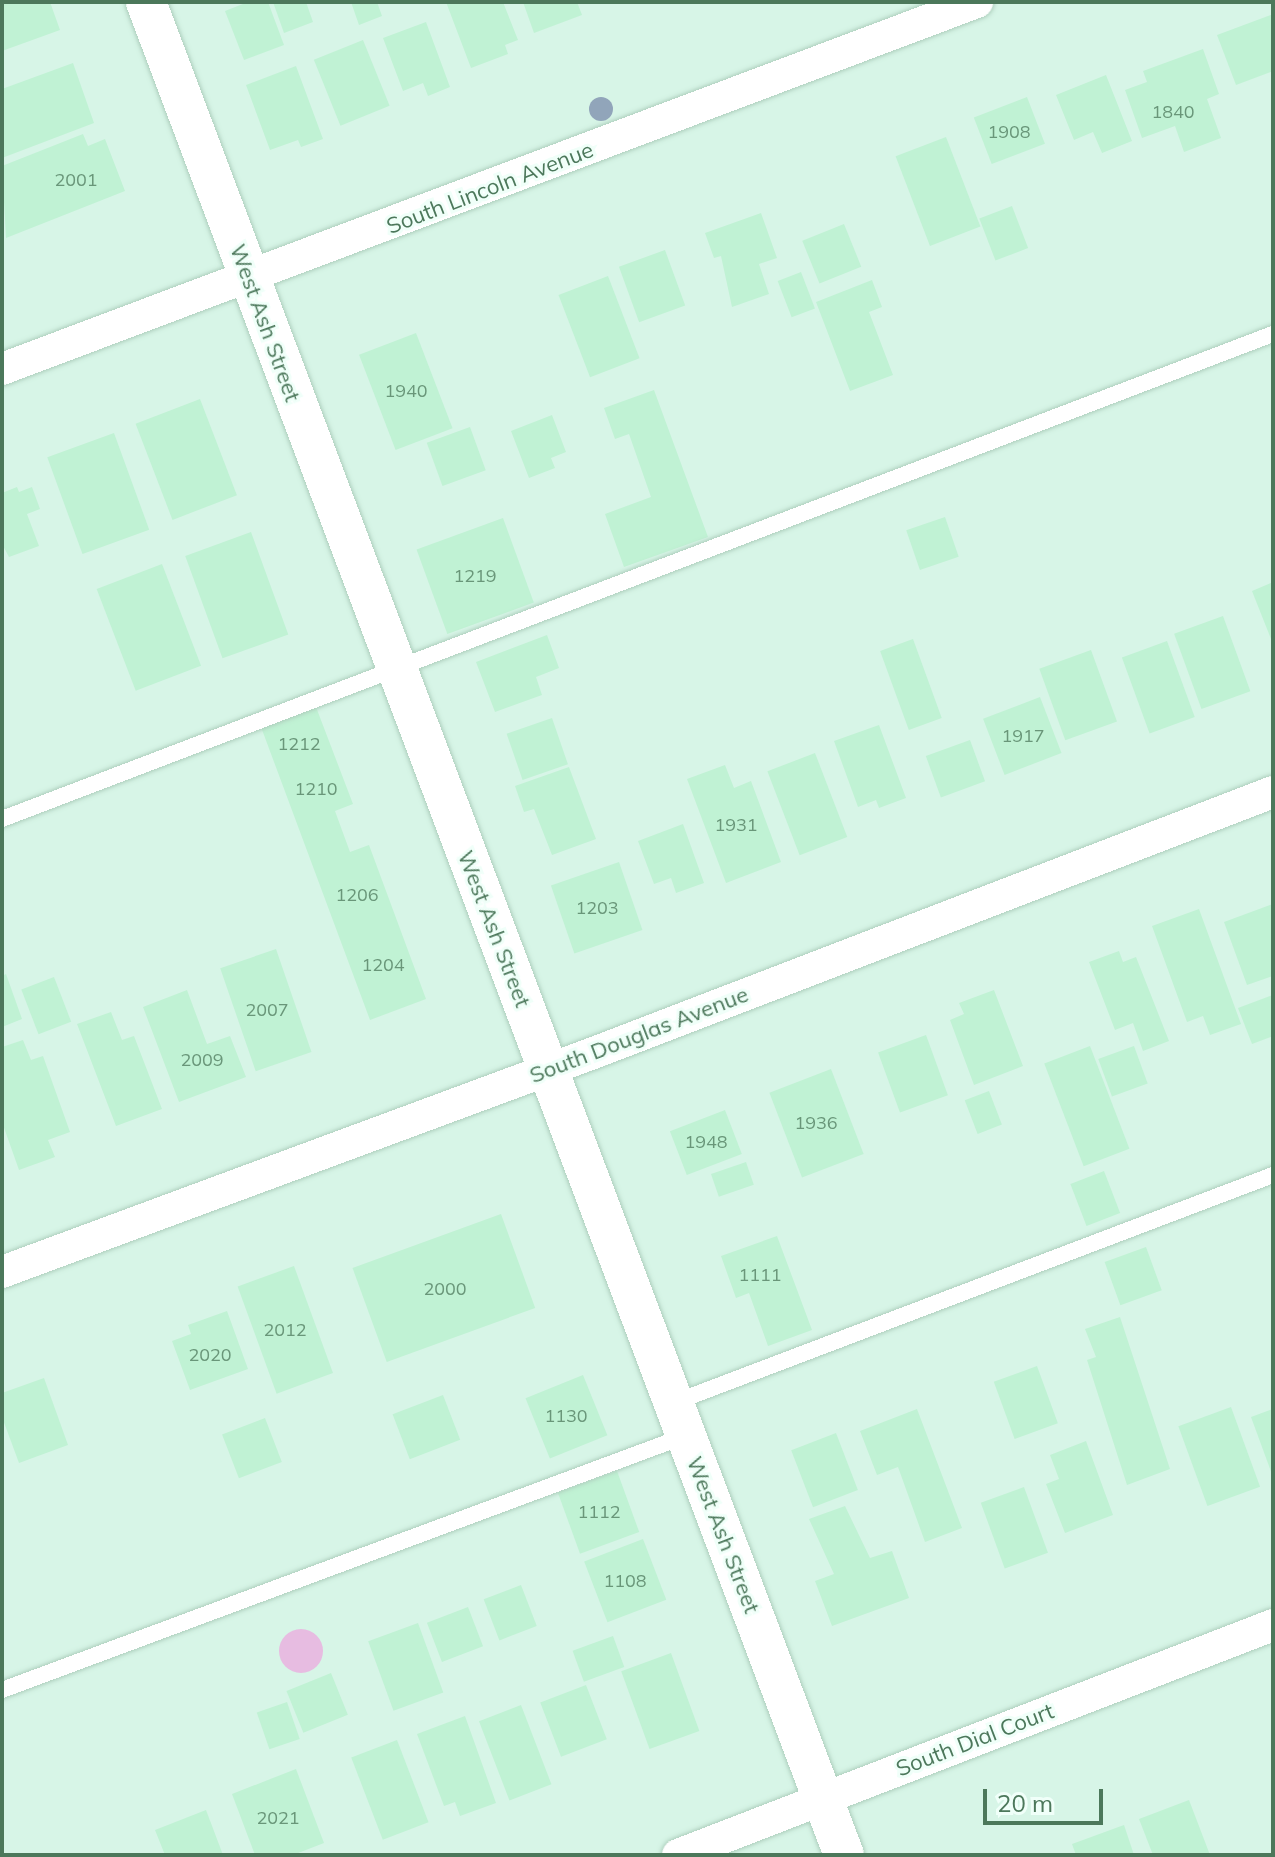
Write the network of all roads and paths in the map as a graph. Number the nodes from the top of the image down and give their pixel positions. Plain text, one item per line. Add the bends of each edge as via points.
1 (146, 2) edge
2 (977, 2) edge
3 (249, 279) junction
4 (1273, 334) edge
5 (2, 369) edge
6 (394, 670) junction
7 (1273, 792) edge
8 (2, 819) edge
9 (548, 1070) junction
10 (1273, 1175) edge
11 (2, 1272) edge
12 (678, 1420) junction
13 (1273, 1625) edge
14 (2, 1690) edge
15 (823, 1800) junction
16 (678, 1855) edge
17 (844, 1855) edge

1 - 3 street, West Ash Street
2 - 3 street, South Lincoln Avenue
3 - 5 street, South Lincoln Avenue
3 - 6 street, West Ash Street
4 - 6 lane
6 - 8 lane
6 - 9 street, West Ash Street
7 - 9 street, South Douglas Avenue
9 - 11 street, South Douglas Avenue
9 - 12 street, West Ash Street
10 - 12 lane
12 - 14 lane
12 - 15 street, West Ash Street
13 - 15 street, South Dial Court
15 - 16 street, South Dial Court
15 - 17 street, West Ash Street

